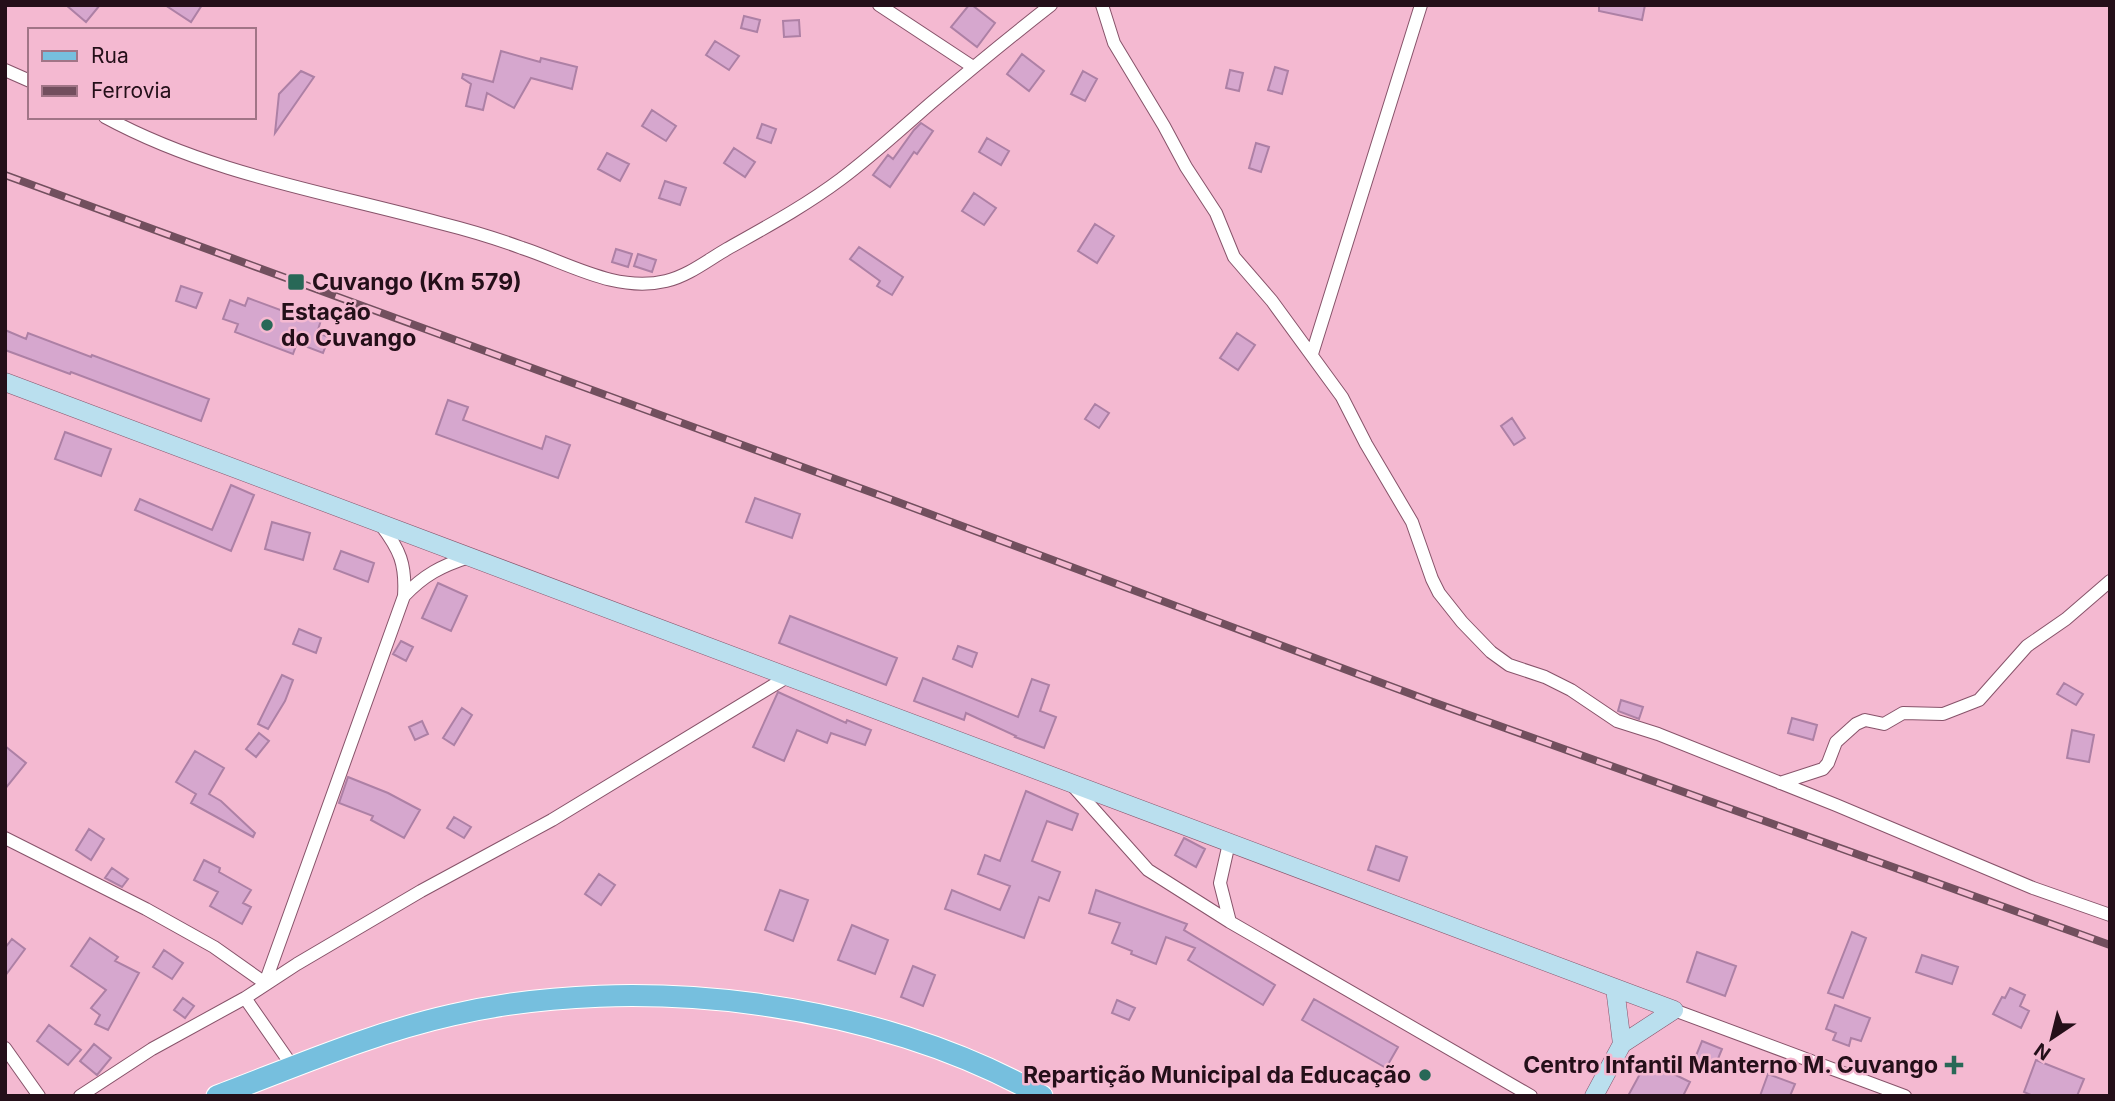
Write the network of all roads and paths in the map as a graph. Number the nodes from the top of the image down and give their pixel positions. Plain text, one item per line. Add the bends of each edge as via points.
1 (879, 5) edge
2 (1051, 5) edge
3 (1102, 5) edge
4 (1421, 5) edge
5 (973, 67) junction
6 (5, 69) edge
7 (28, 80) edge
8 (109, 119) edge
9 (1312, 354) junction
10 (5, 382) edge
11 (380, 523) junction
12 (468, 557) junction
13 (2110, 581) edge
14 (404, 596) junction
15 (787, 677) junction
16 (1070, 783) junction
17 (1780, 783) junction
18 (5, 838) edge
19 (1229, 843) junction
20 (2110, 915) edge
21 (1230, 922) junction
22 (265, 984) junction
23 (1615, 988) junction
24 (245, 998) junction
25 (1674, 1010) junction
26 (1622, 1044) junction
27 (5, 1048) edge
28 (293, 1068) junction
29 (39, 1096) edge
30 (80, 1096) edge
31 (217, 1096) edge
32 (1042, 1096) edge
33 (1531, 1096) edge
34 (1594, 1096) edge
35 (1905, 1096) edge

1 - 5 street
2 - 5 street
3 - 9 street via 1114,43 1216,213 1234,257
4 - 9 street
5 - 8 street via 842,179 691,271 652,284 597,276 440,223 271,182 192,157
6 - 7 street
9 - 17 street via 1342,397 1412,522 1439,593 1491,652 1509,665 1571,690 1617,721
10 - 11 street
11 - 12 street
11 - 14 street via 398,547 405,574
12 - 14 street via 421,578
12 - 15 street
13 - 17 street via 2027,646 1973,704 1944,713 1903,713 1884,724 1861,721 1836,742 1823,769
14 - 22 street
15 - 16 street
15 - 22 street via 552,820
16 - 19 street
16 - 21 street via 1148,870
17 - 20 street via 2033,888
18 - 22 street via 214,947
19 - 21 street via 1220,883
19 - 23 street
21 - 33 street
22 - 24 street
23 - 25 street
23 - 26 street
24 - 28 street
24 - 30 street via 152,1049
25 - 26 street
25 - 35 street
26 - 34 street
27 - 29 street
28 - 31 main road
28 - 32 main road via 452,1015 571,996 666,996 753,1003 894,1034 960,1056

